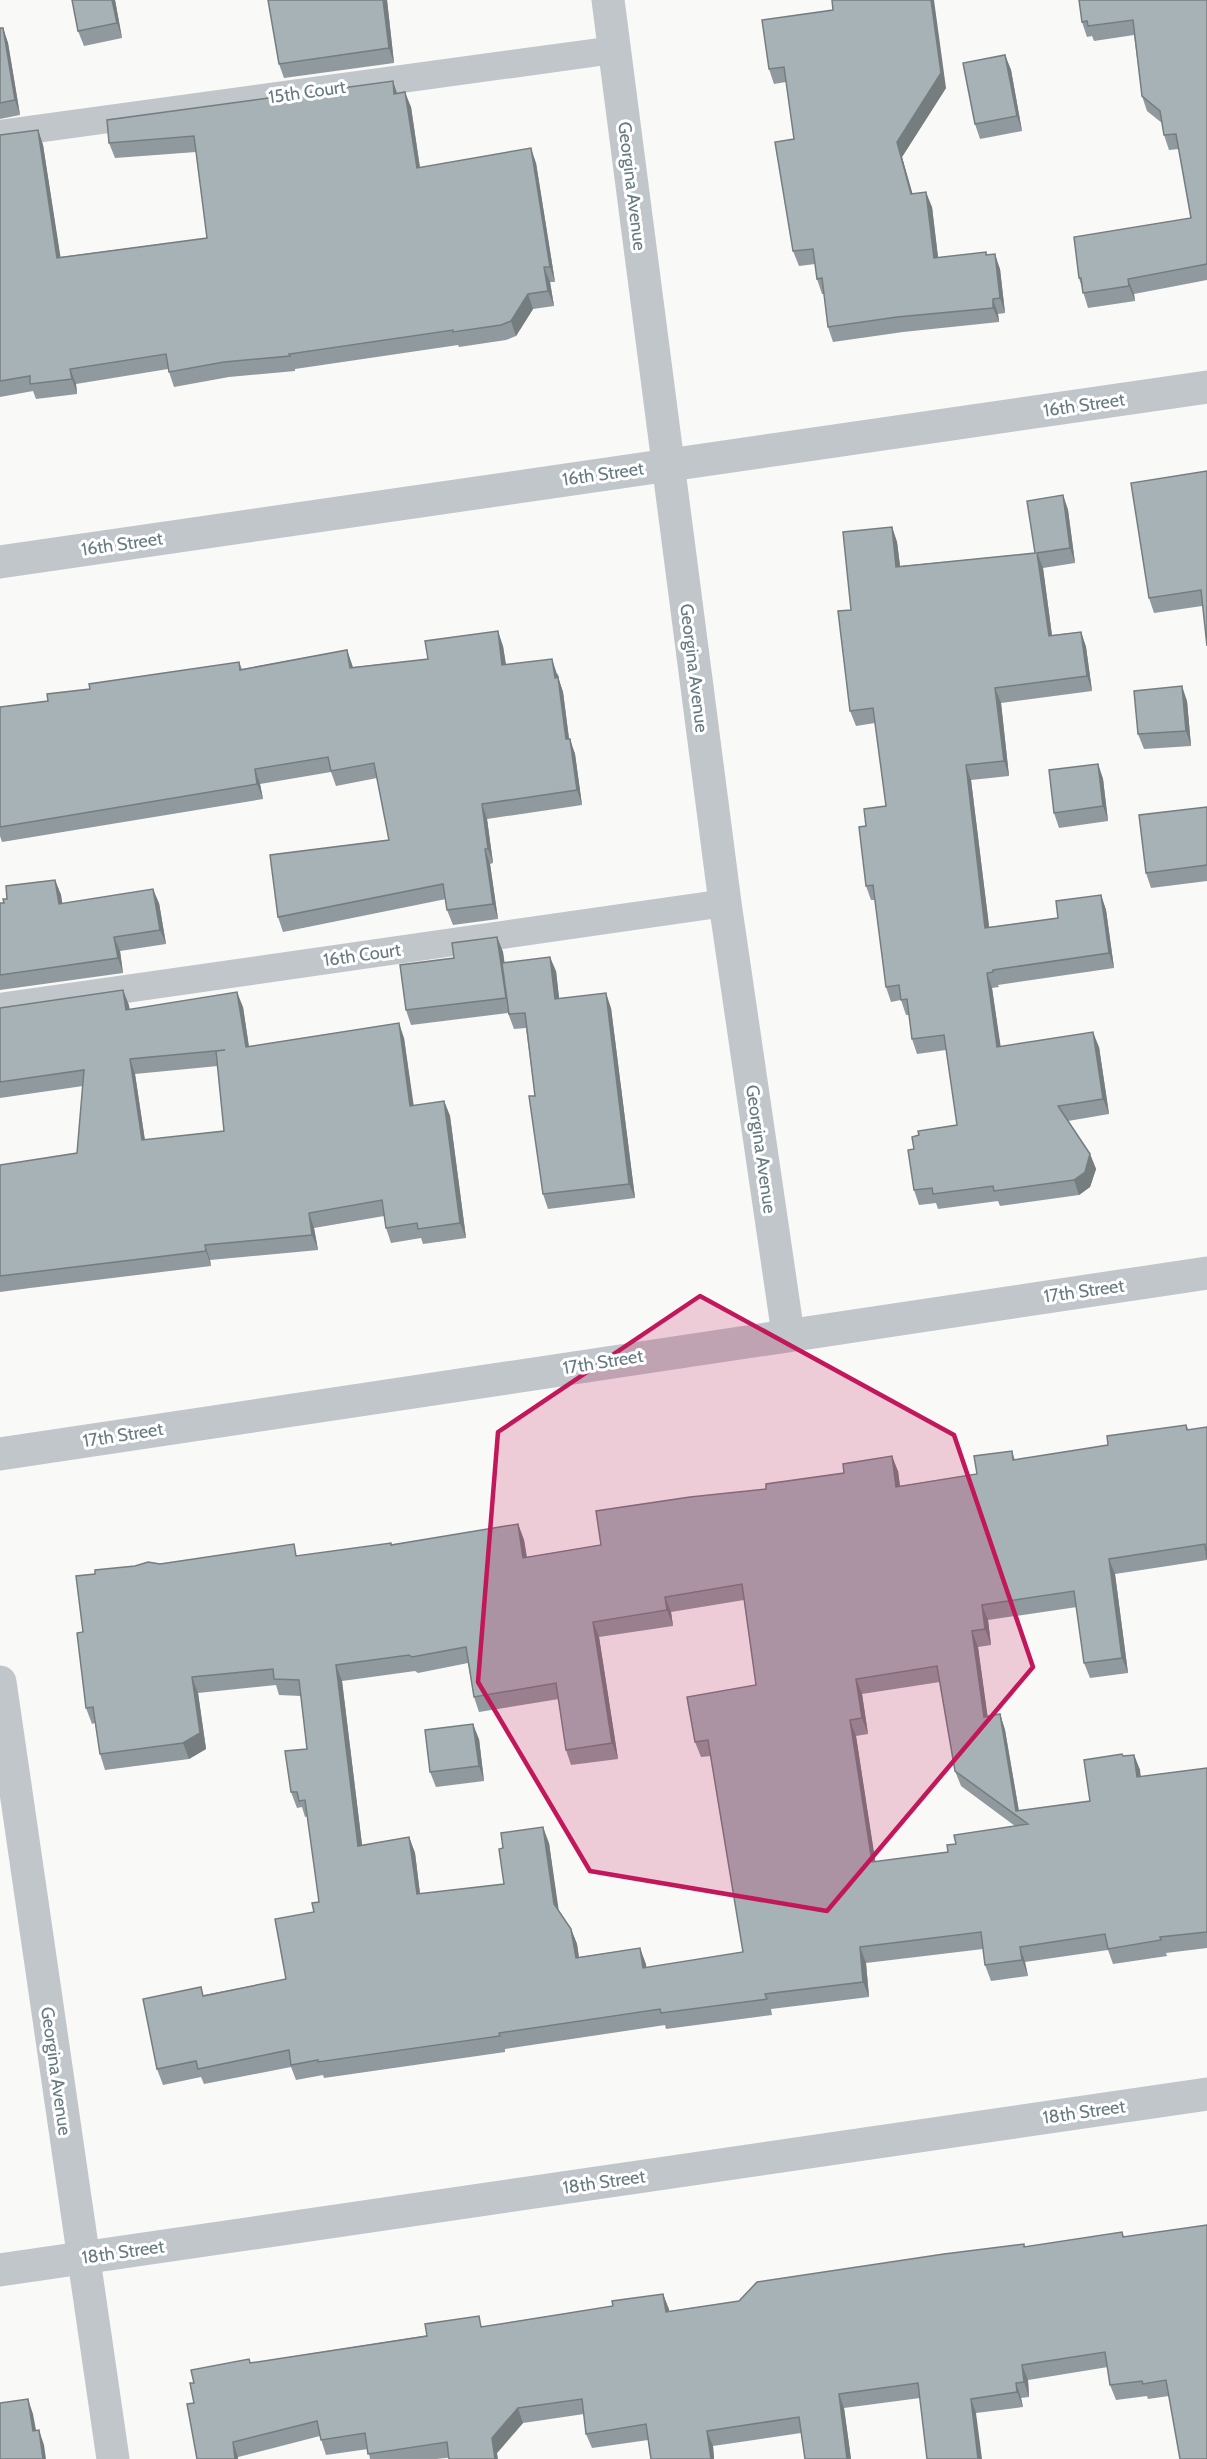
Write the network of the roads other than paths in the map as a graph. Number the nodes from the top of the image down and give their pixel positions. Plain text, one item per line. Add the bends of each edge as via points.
1 (608, 0) edge
2 (614, 50) junction
3 (0, 134) edge
4 (1207, 387) edge
5 (668, 464) junction
6 (0, 562) edge
7 (725, 903) junction
8 (0, 1007) edge
9 (1207, 1273) edge
10 (788, 1334) junction
11 (0, 1454) edge
12 (0, 1682) edge
13 (1207, 2094) edge
14 (84, 2258) junction
15 (0, 2270) edge
16 (113, 2459) edge

1 - 2 street, Georgina Avenue
2 - 3 lane, 15th Court
2 - 5 street, Georgina Avenue
4 - 5 street, 16th Street
5 - 6 street, 16th Street
5 - 7 street, Georgina Avenue
7 - 8 lane, 16th Court
7 - 10 street, Georgina Avenue
9 - 10 street, 17th Street
10 - 11 street, 17th Street
12 - 14 street, Georgina Avenue
13 - 14 street, 18th Street
14 - 15 street, 18th Street
14 - 16 street, Georgina Avenue

